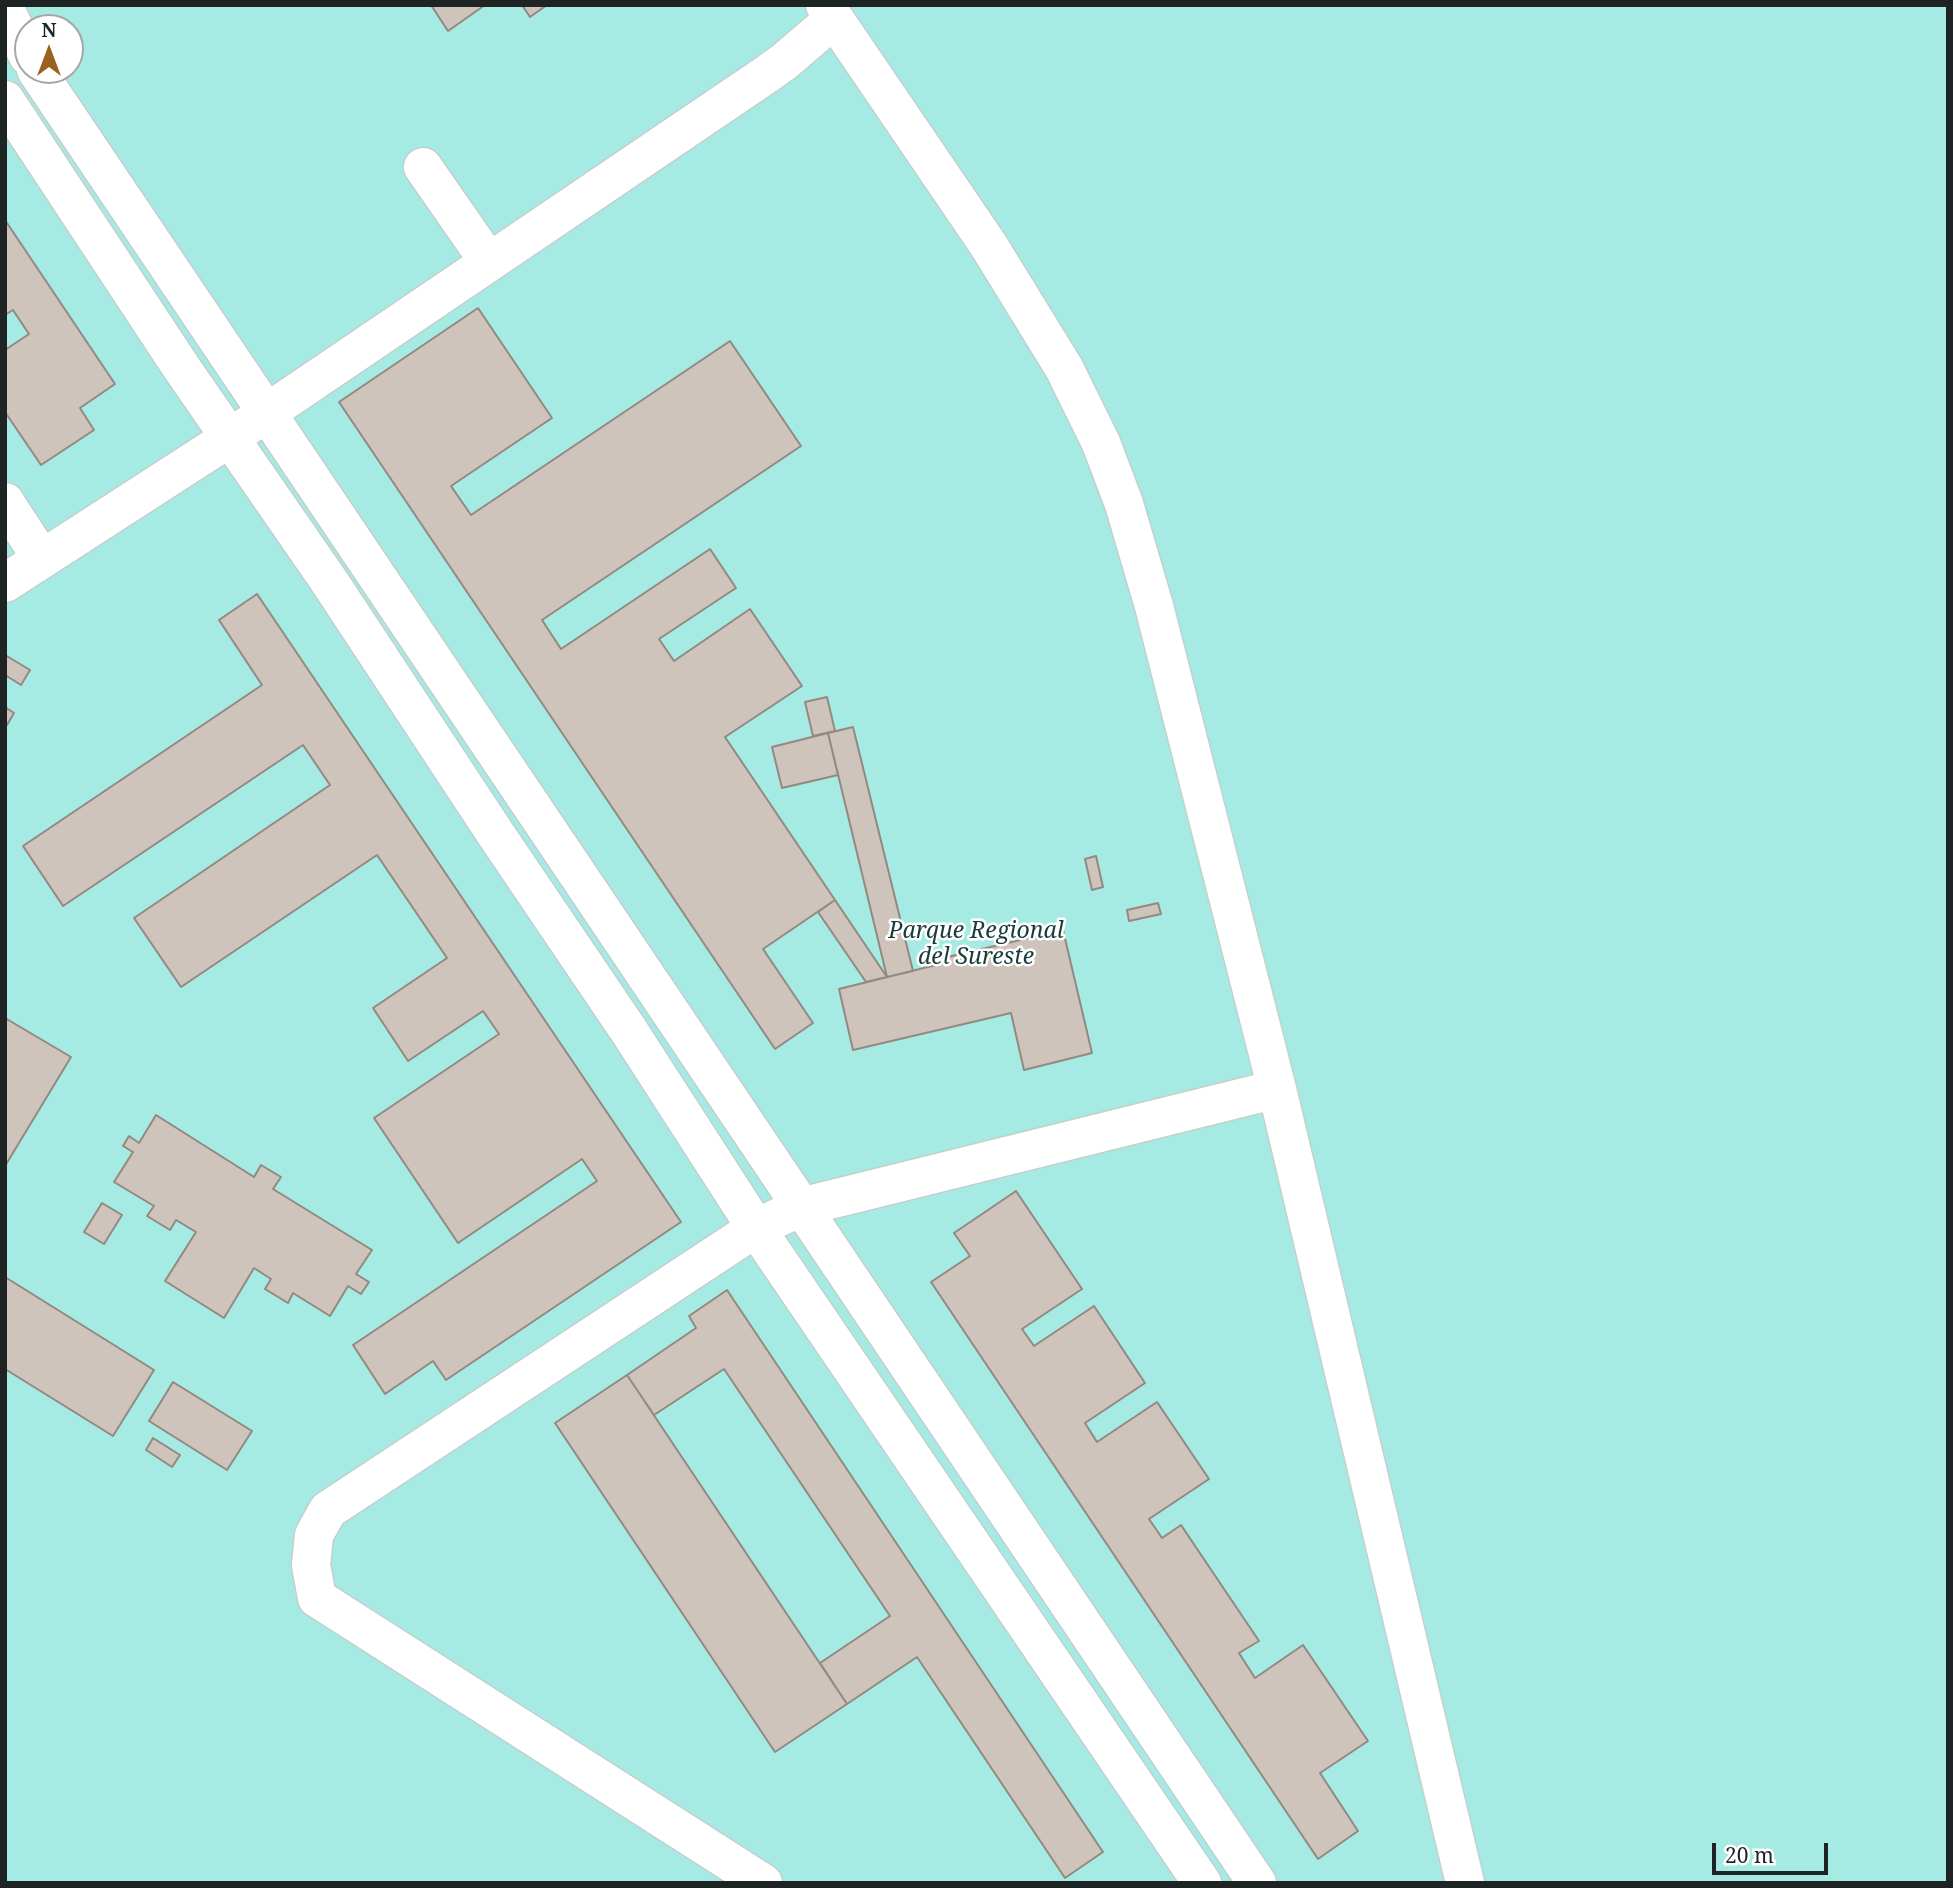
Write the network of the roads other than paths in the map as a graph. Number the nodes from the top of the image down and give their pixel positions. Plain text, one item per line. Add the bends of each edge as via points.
1 (5, 9) edge
2 (829, 12) edge
3 (14, 27) edge
4 (45, 84) edge
5 (5, 100) edge
6 (423, 167) dead end
7 (489, 262) junction
8 (266, 412) junction
9 (231, 437) junction
10 (5, 502) edge
11 (42, 559) junction
12 (5, 583) edge
13 (1277, 1089) junction
14 (801, 1207) junction
15 (756, 1228) junction
16 (763, 1883) edge
17 (1202, 1883) edge
18 (1257, 1883) edge
19 (1465, 1883) edge

1 - 3 street
2 - 7 street via 785,61
2 - 13 street via 989,246 1064,368 1101,443 1154,606
4 - 8 street
5 - 9 street
6 - 7 street
7 - 8 street
8 - 9 street
8 - 14 street
9 - 11 street
9 - 15 street
10 - 11 street
11 - 12 street
13 - 14 street
13 - 19 street
14 - 15 street
14 - 18 street
15 - 16 street via 328,1510 314,1535 311,1565 317,1598
15 - 17 street

